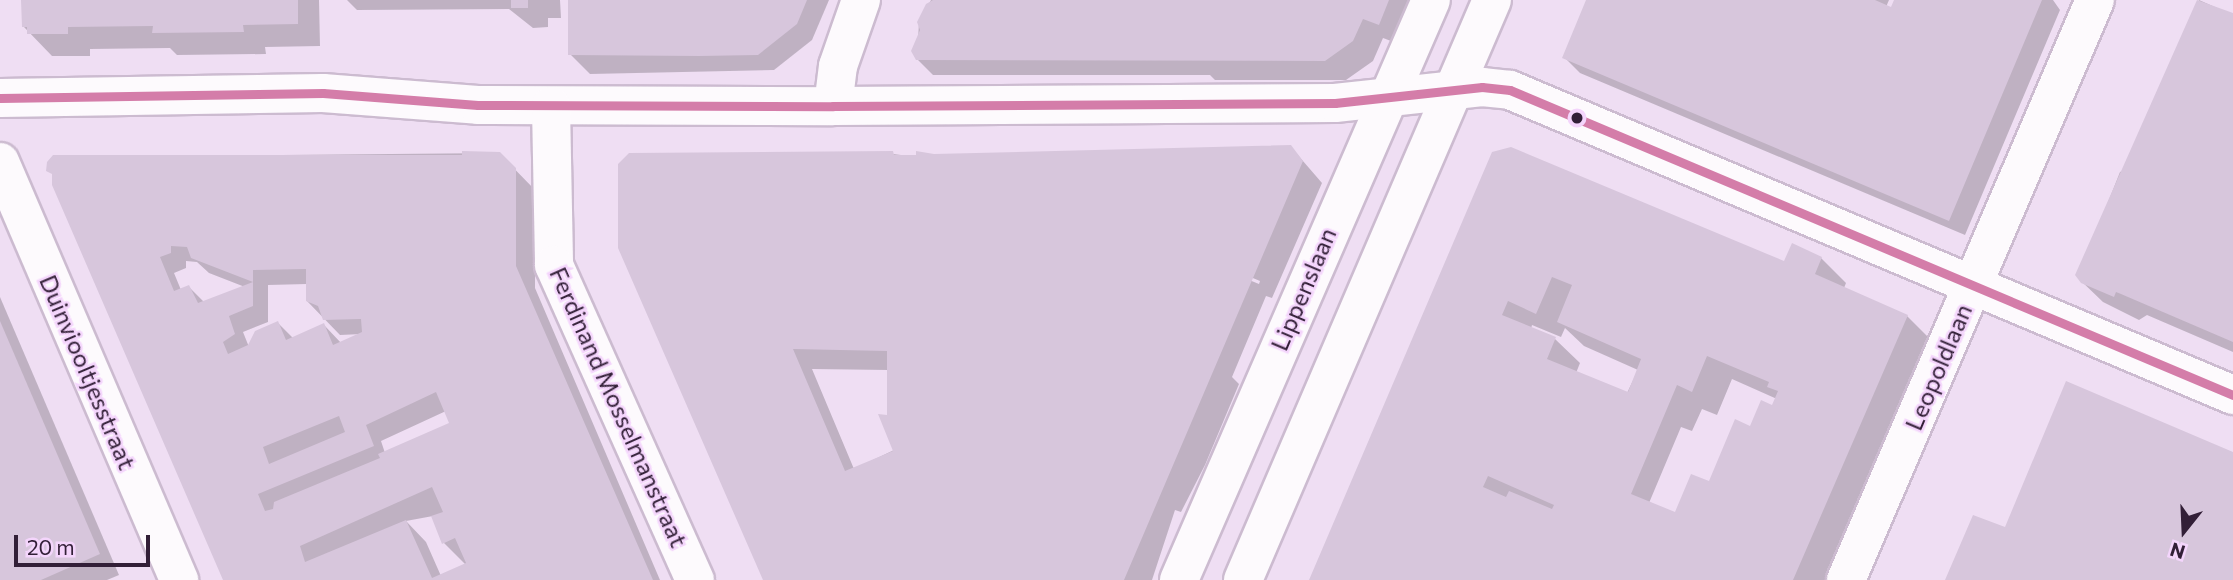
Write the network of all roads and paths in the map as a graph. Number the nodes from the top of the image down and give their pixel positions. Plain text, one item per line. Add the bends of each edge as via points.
1 (861, 0) edge
2 (1431, 0) edge
3 (1492, 0) edge
4 (2095, 0) edge
5 (1453, 89) junction
6 (1387, 97) junction
7 (0, 98) edge
8 (551, 106) junction
9 (833, 106) junction
10 (0, 162) edge
11 (1972, 288) junction
12 (2233, 395) edge
13 (179, 580) edge
14 (695, 580) edge
15 (1179, 580) edge
16 (1242, 580) edge
17 (1846, 580) edge

1 - 9 street via 838,66
2 - 6 street, Lippenslaan
3 - 5 street
4 - 11 street, Leopoldlaan
5 - 6 street
5 - 11 street via 1510,90
5 - 16 street
6 - 9 street via 1335,103
6 - 15 street, Lippenslaan
7 - 8 street via 323,93
8 - 9 street
8 - 14 street, Ferdinand Mosselmanstraat via 554,265
10 - 13 street, Duinviooltjesstraat
11 - 12 street
11 - 17 street, Leopoldlaan

